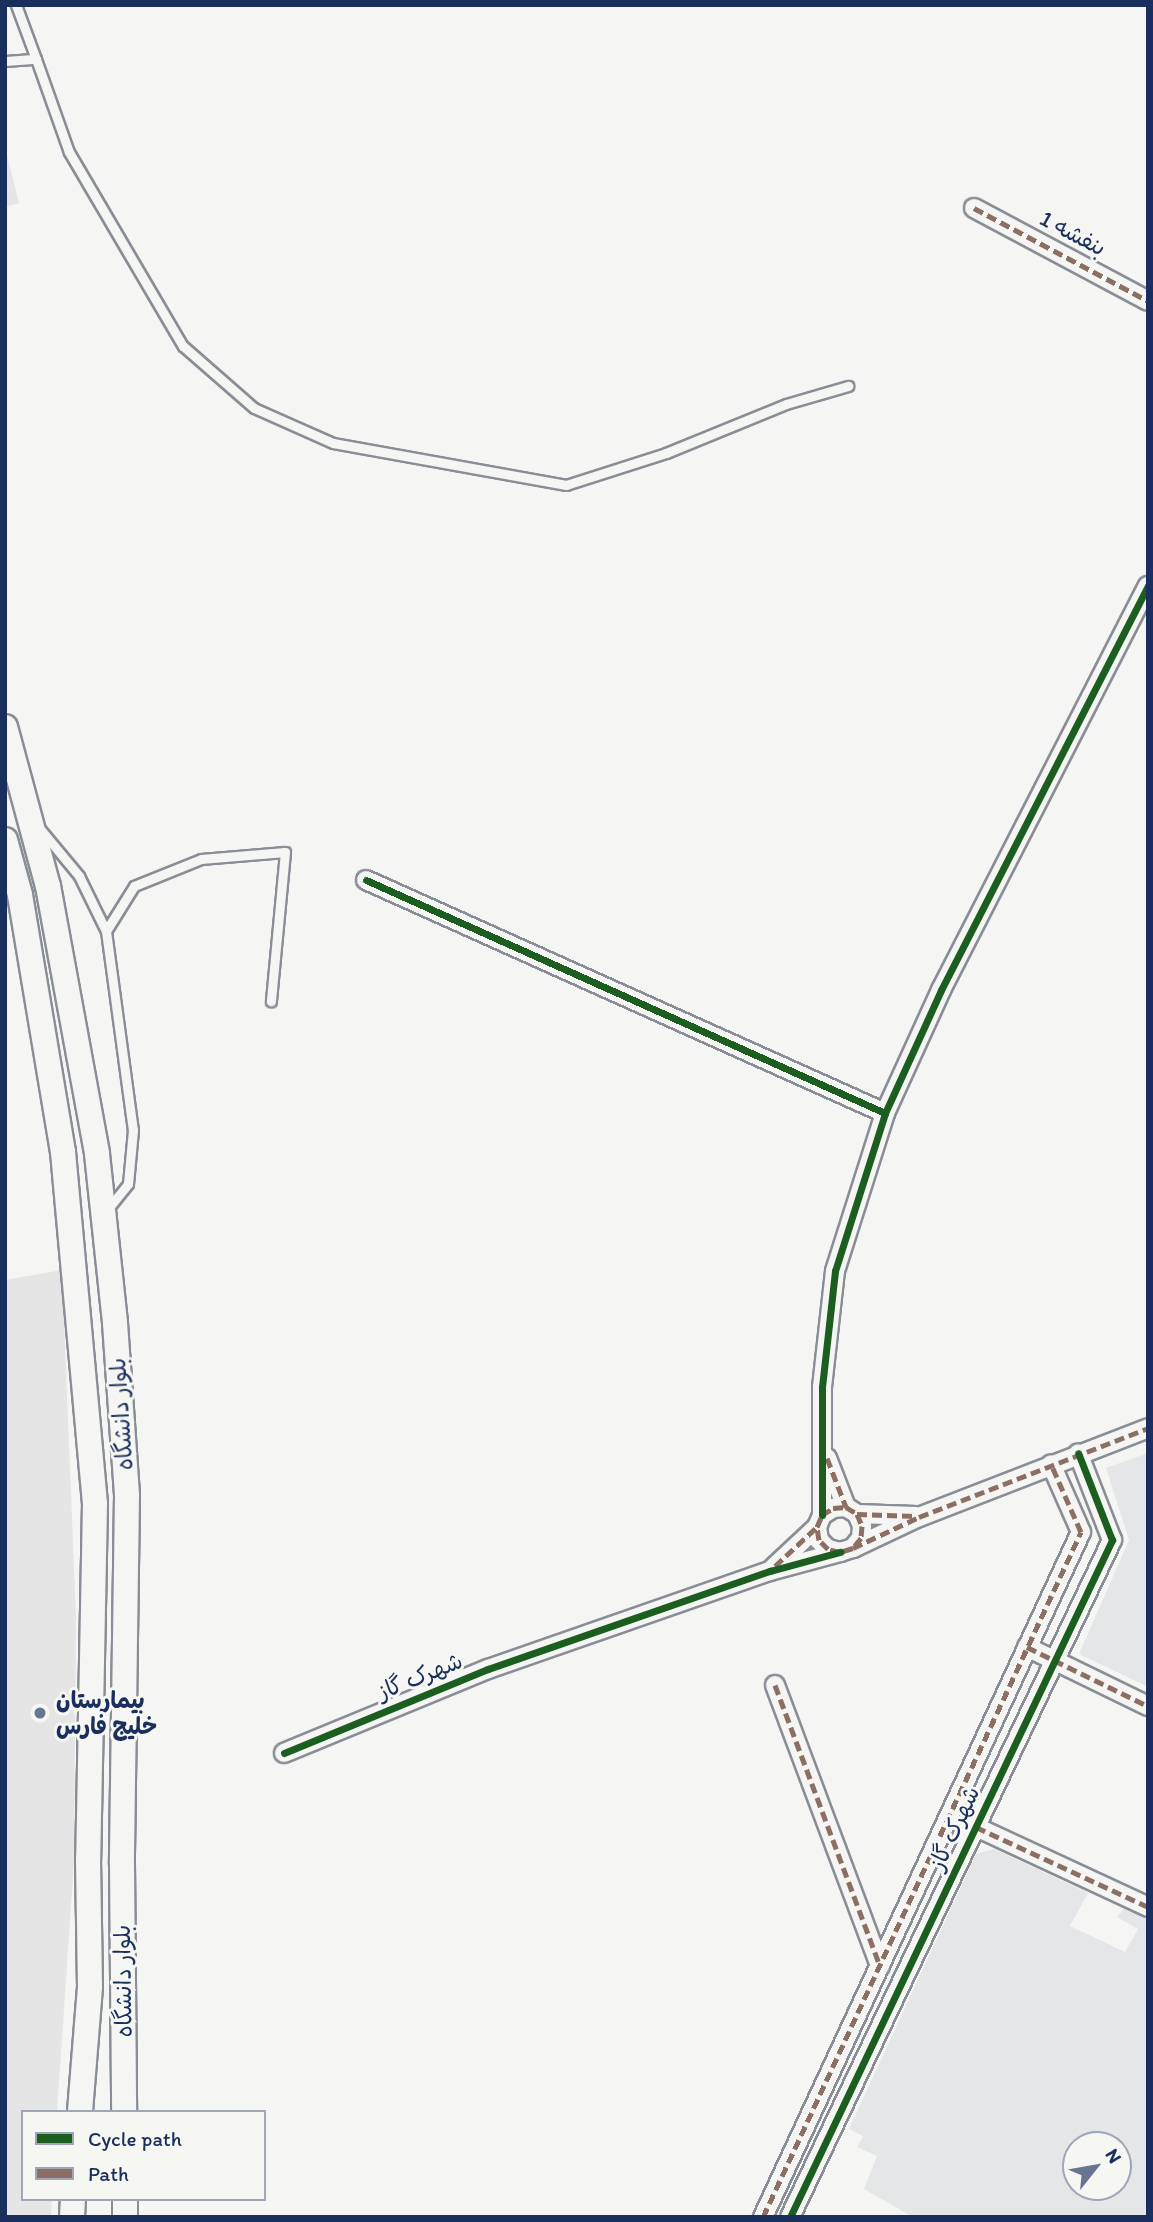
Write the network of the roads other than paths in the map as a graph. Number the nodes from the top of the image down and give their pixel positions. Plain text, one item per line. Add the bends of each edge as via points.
1 (16, 5) edge
2 (36, 59) junction
3 (5, 61) edge
4 (974, 208) dead end
5 (1148, 301) edge
6 (848, 386) dead end
7 (1148, 586) edge
8 (1142, 613) edge
9 (5, 727) edge
10 (29, 816) junction
11 (5, 840) edge
12 (366, 880) dead end
13 (106, 931) junction
14 (271, 1001) dead end
15 (885, 1113) junction
16 (104, 1214) junction
17 (1148, 1428) edge
18 (824, 1448) junction
19 (1078, 1453) junction
20 (1051, 1464) junction
21 (851, 1511) junction
22 (919, 1517) junction
23 (820, 1521) junction
24 (846, 1550) junction
25 (770, 1571) junction
26 (1027, 1647) junction
27 (1055, 1661) junction
28 (775, 1685) dead end
29 (1148, 1706) edge
30 (284, 1753) dead end
31 (976, 1827) junction
32 (88, 1859) junction
33 (122, 1864) junction
34 (1148, 1907) edge
35 (880, 1966) junction
36 (80, 2110) edge
37 (124, 2110) edge
38 (773, 2196) junction
39 (792, 2212) edge
40 (763, 2217) edge

1 - 2 lane
2 - 3 lane
2 - 6 lane via 69,152 183,346 254,408 333,443 566,485 666,453 786,404
4 - 5 street, بنفشه 1
7 - 8 street
8 - 15 street via 941,990
9 - 10 main road, بلوار دانشگاه
10 - 13 lane via 79,876
10 - 16 main road, بلوار دانشگاه via 48,886
11 - 32 main road, بلوار دانشگاه via 20,895 63,1152 95,1504
12 - 15 street
13 - 14 lane via 134,886 201,859 285,852
13 - 16 lane via 133,1130 128,1184
15 - 18 street via 835,1271 822,1387
16 - 33 main road, بلوار دانشگاه via 127,1496
17 - 19 street, شهرک گاز
18 - 21 street
18 - 23 street
19 - 20 street, شهرک گاز
19 - 27 street, شهرک گاز via 1112,1540
20 - 22 street, شهرک گاز
20 - 26 street, شهرک گاز via 1081,1532
21 - 22 street
21 - 23 street via 833,1508
21 - 24 street via 862,1526 860,1538
22 - 24 street, شهرک گاز
23 - 24 street via 820,1539 828,1549
23 - 25 street
24 - 25 street, شهرک گاز
25 - 30 street, شهرک گاز via 488,1668
26 - 27 street
26 - 35 street, شهرک گاز
27 - 29 street
27 - 31 street, شهرک گاز
28 - 35 street
31 - 34 street, شهرک گاز
31 - 39 street, شهرک گاز
32 - 33 main road
32 - 36 main road, بلوار دانشگاه via 90,1987
33 - 37 main road, بلوار دانشگاه
35 - 38 street, شهرک گاز
38 - 39 street
38 - 40 street, شهرک گاز

